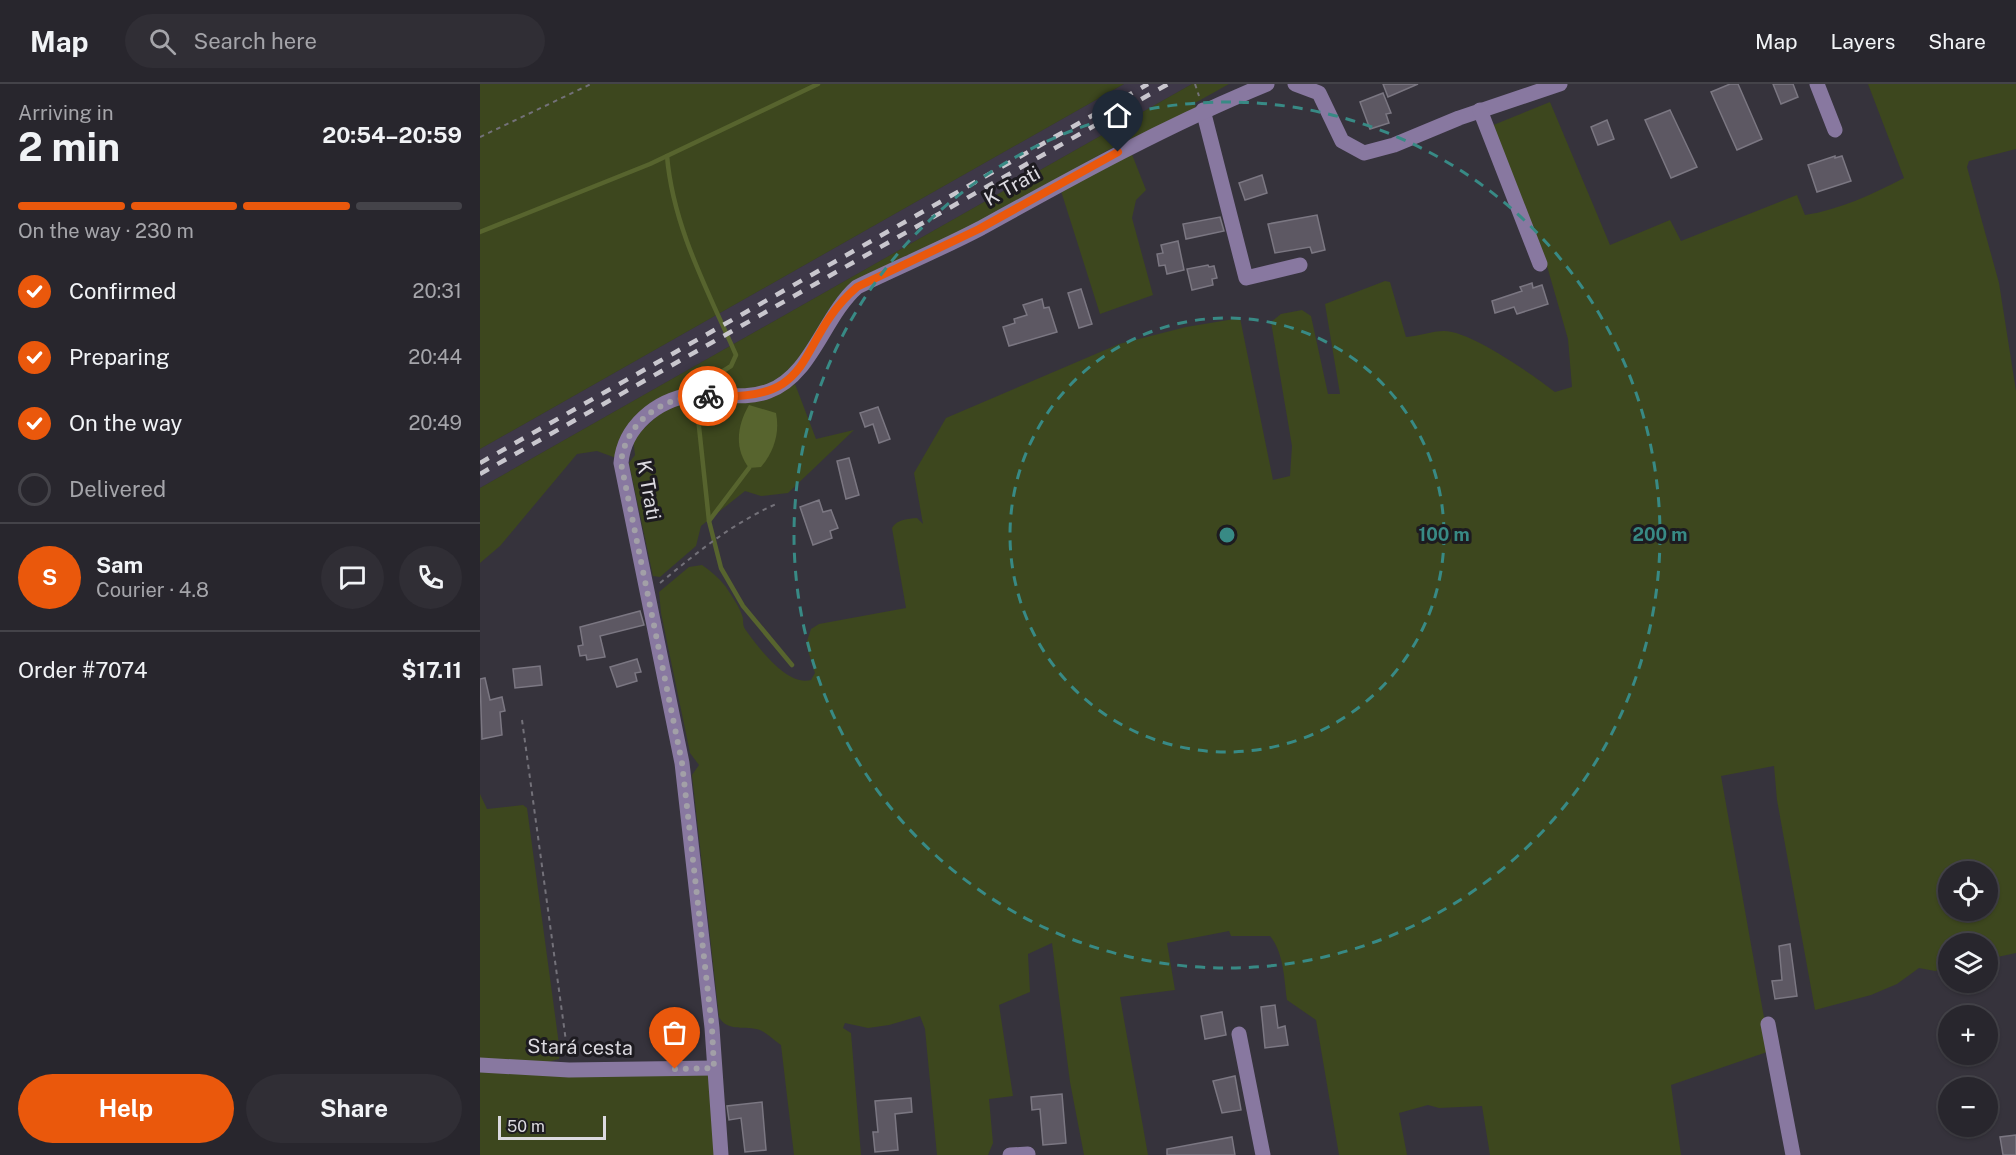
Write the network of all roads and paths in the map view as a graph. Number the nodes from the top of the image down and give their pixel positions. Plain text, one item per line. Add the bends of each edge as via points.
1 (591, 84) edge
2 (1267, 84) edge
3 (1295, 84) edge
4 (1560, 84) edge
5 (1817, 84) edge
6 (1203, 110) junction
7 (1480, 110) junction
8 (1835, 130) dead end
9 (480, 137) edge
10 (1540, 264) dead end
11 (1300, 265) dead end
12 (776, 504) dead end
13 (649, 593) junction
14 (522, 720) dead end
15 (1768, 1024) dead end
16 (1239, 1034) dead end
17 (480, 1065) edge
18 (714, 1068) junction
19 (570, 1070) junction
20 (1028, 1154) edge
21 (722, 1155) edge
22 (1010, 1155) edge
23 (1263, 1155) edge
24 (1793, 1155) edge

1 - 9 path
2 - 6 street, K Trati
3 - 7 street via 1319,93 1342,141 1364,153
4 - 7 street
5 - 8 street
6 - 11 street via 1246,278
6 - 13 street, K Trati via 1097,162 979,229 857,287 843,300 801,367 787,382 772,390 733,398 691,395 642,418 624,443 621,463
7 - 10 street
12 - 13 path via 715,536
13 - 18 street, K Trati via 682,763
14 - 19 path
15 - 24 street
16 - 23 street
17 - 19 street, Stará cesta
18 - 19 street, Stará cesta
18 - 21 street, K Trati
20 - 22 street

